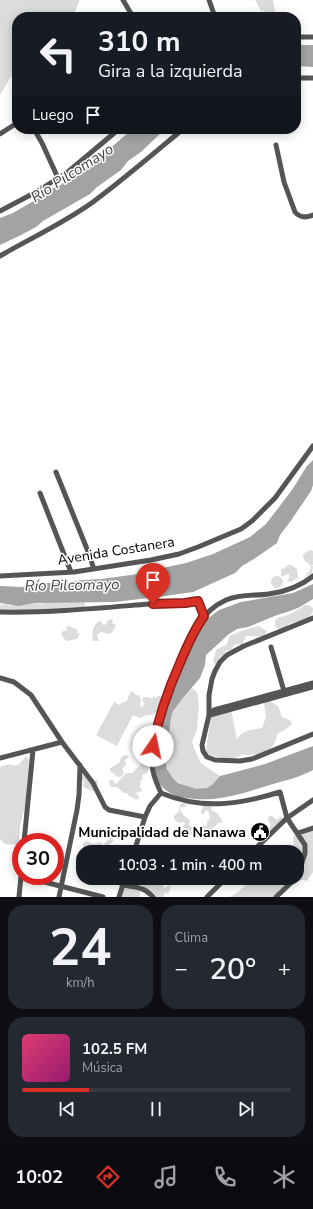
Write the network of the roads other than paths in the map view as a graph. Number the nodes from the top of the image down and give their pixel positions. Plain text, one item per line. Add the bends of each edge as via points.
1 (124, 0) edge
2 (209, 0) edge
3 (130, 12) edge
4 (213, 12) edge
5 (301, 37) edge
6 (313, 37) edge
7 (301, 78) edge
8 (313, 78) edge
9 (12, 126) edge
10 (0, 134) edge
11 (37, 134) edge
12 (113, 134) edge
13 (177, 134) edge
14 (276, 145) dead end
15 (58, 178) junction
16 (0, 211) edge
17 (313, 215) edge
18 (0, 256) edge
19 (313, 446) edge
20 (56, 472) dead end
21 (40, 493) dead end
22 (94, 569) junction
23 (71, 572) junction
24 (0, 576) edge
25 (313, 576) edge
26 (0, 612) edge
27 (204, 616) junction
28 (313, 618) edge
29 (271, 647) dead end
30 (0, 678) edge
31 (312, 685) edge
32 (284, 691) junction
33 (209, 716) junction
34 (313, 734) edge
35 (62, 742) junction
36 (33, 750) junction
37 (0, 758) edge
38 (80, 765) junction
39 (161, 793) junction
40 (313, 800) edge
41 (145, 817) junction
42 (287, 818) junction
43 (313, 828) edge
44 (25, 833) edge
45 (298, 833) junction
46 (136, 845) edge
47 (259, 845) edge
48 (304, 856) edge
49 (20, 885) edge
50 (57, 885) edge
51 (122, 885) joint
52 (219, 885) edge
53 (288, 885) edge
54 (61, 886) junction
55 (19, 897) edge
56 (59, 897) edge
57 (103, 897) edge
58 (119, 897) edge
59 (153, 897) edge
60 (207, 897) edge
61 (276, 897) edge

1 - 3 street
2 - 4 street
5 - 6 street
7 - 8 street
9 - 10 street
11 - 15 street
12 - 15 street
13 - 18 street via 92,203
14 - 17 street via 284,182 295,212 303,218
15 - 16 street
19 - 22 street, Avenida Costanera via 275,498 240,529 179,554
20 - 22 street
21 - 23 street
22 - 23 street, Avenida Costanera
23 - 24 street, Avenida Costanera
25 - 27 street via 292,589 227,600
26 - 27 street via 42,612 198,601
27 - 39 street via 196,627 161,708 152,762
28 - 33 street via 227,655 214,671 209,695
29 - 32 street
30 - 35 street via 14,682 31,695
31 - 32 street
31 - 33 street
32 - 33 street via 214,710
33 - 34 street via 202,745 208,757 215,760 252,759
35 - 36 street
35 - 38 street
36 - 37 street
36 - 44 street
38 - 41 street via 105,807
38 - 54 street via 77,810
39 - 41 street
39 - 42 street via 180,800 209,804 255,800 280,792
40 - 42 street
41 - 46 street
42 - 45 street
42 - 47 street
43 - 45 street
45 - 48 street via 305,845
49 - 55 street
50 - 54 street
51 - 58 street
51 - 59 street via 141,887
52 - 60 street
53 - 61 street
54 - 56 street
54 - 57 street

